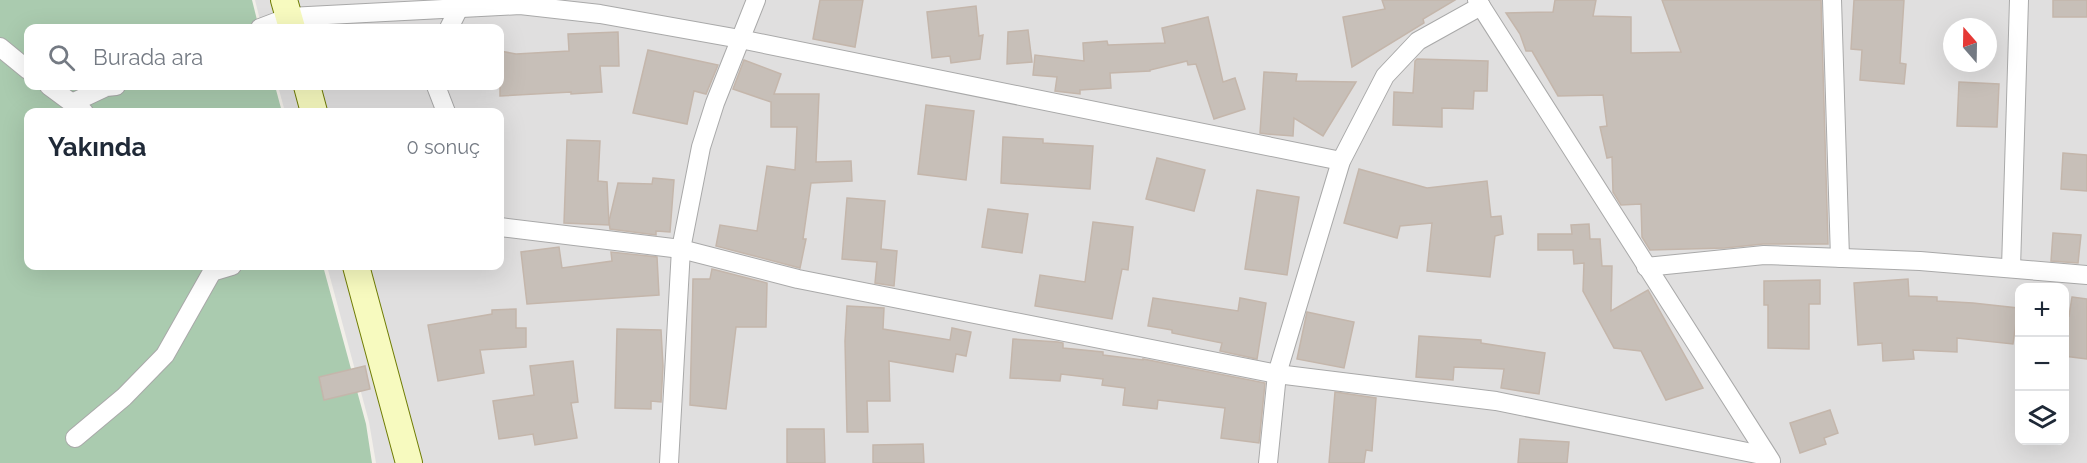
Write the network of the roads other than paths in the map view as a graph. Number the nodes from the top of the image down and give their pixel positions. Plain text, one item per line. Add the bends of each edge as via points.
1 (756, 0) edge
2 (1832, 0) edge
3 (2019, 0) edge
4 (1479, 3) edge
5 (459, 4) edge
6 (288, 15) edge
7 (269, 24) edge
8 (451, 24) edge
9 (741, 39) junction
10 (0, 47) edge
11 (24, 67) edge
12 (54, 90) edge
13 (101, 90) edge
14 (308, 90) edge
15 (438, 90) edge
16 (78, 108) edge
17 (313, 108) edge
18 (444, 108) edge
19 (1341, 161) junction
20 (504, 227) edge
21 (681, 249) junction
22 (1840, 258) junction
23 (1646, 267) junction
24 (2011, 268) junction
25 (210, 270) edge
26 (357, 270) edge
27 (2087, 275) edge
28 (1277, 374) junction
29 (75, 438) dead end
30 (1770, 459) edge
31 (409, 463) edge
32 (669, 463) edge
33 (1268, 463) edge

1 - 9 street
2 - 22 street
3 - 24 street
4 - 19 street via 1418,40 1385,76
4 - 23 street
5 - 6 street
5 - 8 street
5 - 9 street via 600,14
6 - 7 street
9 - 19 street
9 - 21 street via 701,147
10 - 11 street
12 - 16 street
13 - 16 street
14 - 17 street
15 - 18 street
19 - 28 street
20 - 21 street
21 - 28 street via 798,279
21 - 32 street
22 - 23 street via 1764,255
22 - 24 street
23 - 30 street
24 - 27 street
25 - 29 street via 165,355 124,397
26 - 31 street
28 - 30 street via 1496,401
28 - 33 street

